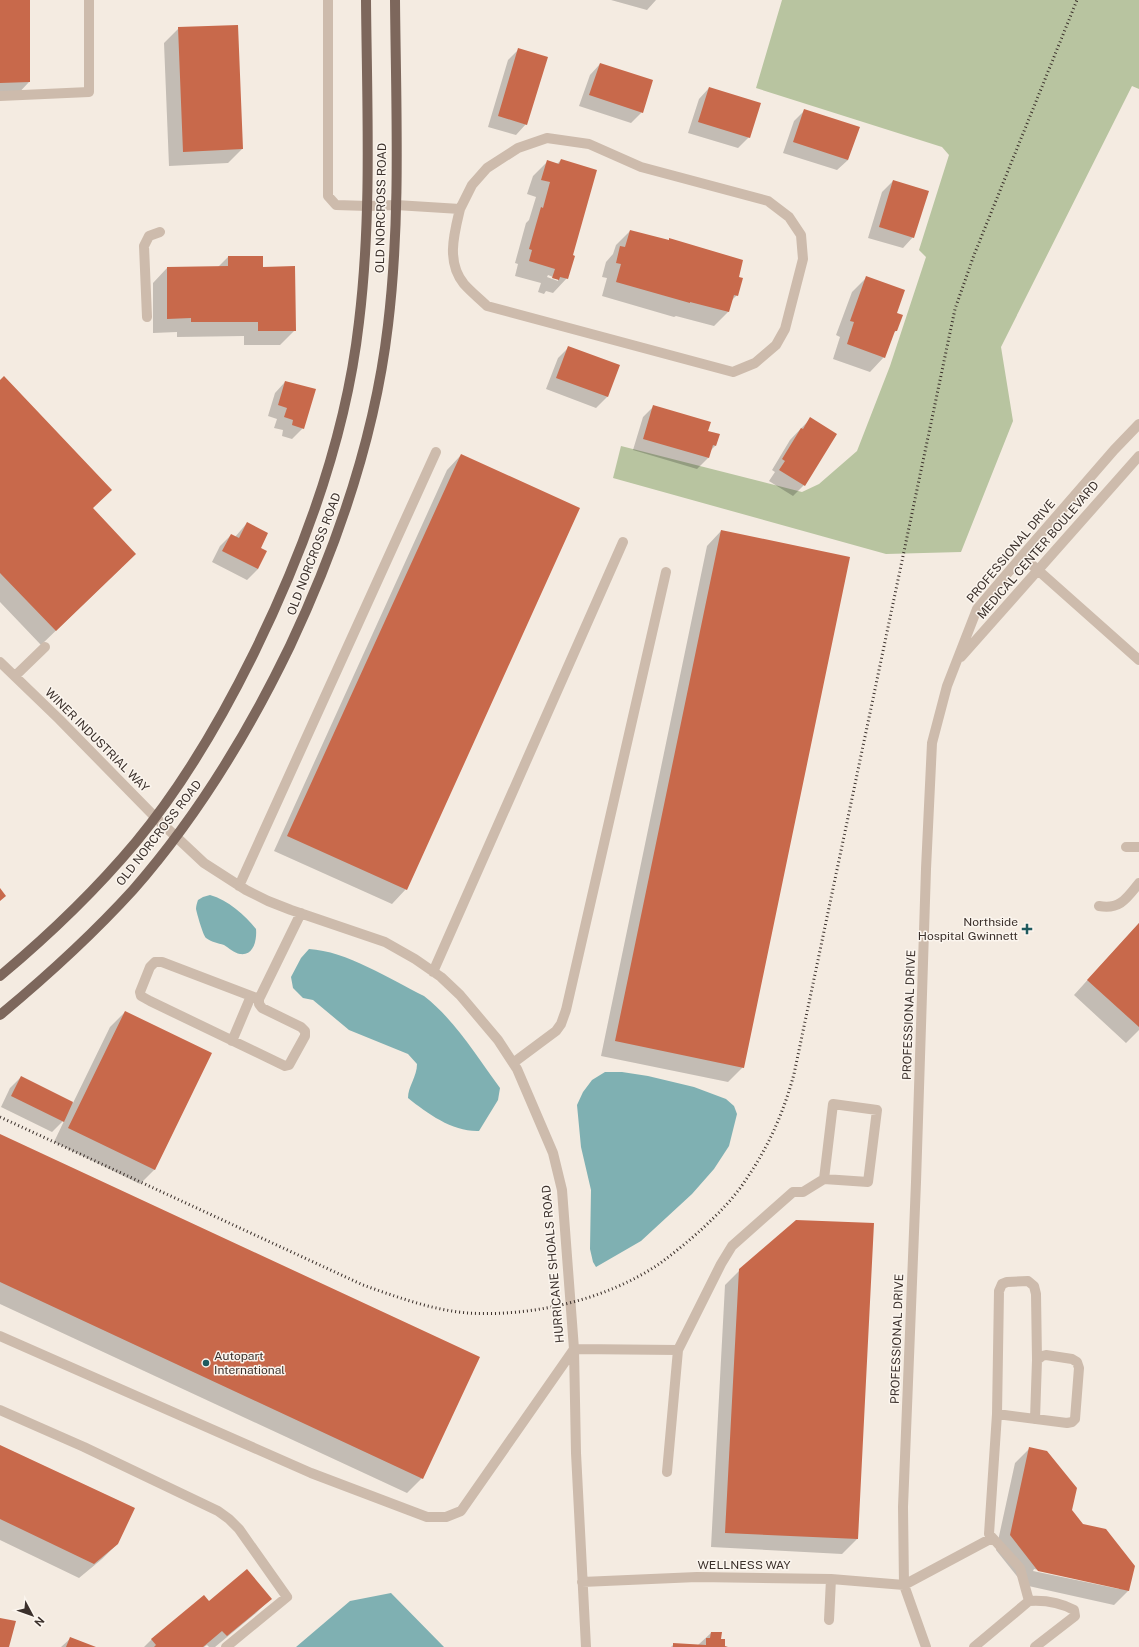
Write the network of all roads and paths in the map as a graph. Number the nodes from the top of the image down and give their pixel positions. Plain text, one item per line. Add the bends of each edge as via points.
1 (89, 0) edge
2 (328, 0) edge
3 (366, 0) edge
4 (395, 0) edge
5 (0, 96) edge
6 (396, 205) junction
7 (368, 206) junction
8 (460, 209) junction
9 (160, 232) dead end
10 (147, 316) dead end
11 (1139, 424) edge
12 (436, 452) dead end
13 (1139, 456) edge
14 (623, 542) dead end
15 (1022, 556) junction
16 (1038, 571) junction
17 (666, 572) dead end
18 (45, 647) dead end
19 (1139, 660) edge
20 (957, 661) junction
21 (1, 664) edge
22 (15, 676) junction
23 (155, 817) junction
24 (175, 837) junction
25 (1126, 847) dead end
26 (1139, 847) edge
27 (1139, 883) edge
28 (239, 886) junction
29 (1099, 906) dead end
30 (301, 914) junction
31 (433, 972) junction
32 (0, 976) edge
33 (255, 997) junction
34 (0, 1015) edge
35 (232, 1041) junction
36 (513, 1062) junction
37 (824, 1179) junction
38 (0, 1336) edge
39 (574, 1349) junction
40 (678, 1350) junction
41 (1037, 1360) junction
42 (0, 1410) edge
43 (997, 1414) junction
44 (1035, 1419) junction
45 (667, 1472) dead end
46 (992, 1538) junction
47 (831, 1579) junction
48 (582, 1582) junction
49 (904, 1585) junction
50 (1029, 1601) junction
51 (829, 1620) dead end
52 (226, 1647) edge
53 (586, 1647) edge
54 (926, 1647) edge
55 (974, 1647) edge
56 (1035, 1647) edge

1 - 5 street via 89,92
2 - 7 street via 328,196 336,205
3 - 7 main road, OLD NORCROSS ROAD
4 - 6 main road, OLD NORCROSS ROAD
6 - 7 street
6 - 8 street
6 - 24 main road, OLD NORCROSS ROAD via 396,247 378,390 349,502 306,612 251,722 214,784
7 - 23 main road, OLD NORCROSS ROAD via 359,324 347,396 329,466 306,537 271,618 215,730
8 - 8 street via 472,185 487,168 518,148 547,138 589,144 641,167 768,200 789,217 801,235 803,259 785,329 776,345 755,363 733,372 487,306 463,283 454,264 452,245
9 - 10 street via 149,236 144,246
11 - 15 street, PROFESSIONAL DRIVE
12 - 28 street
13 - 16 street, MEDICAL CENTER BOULEVARD
14 - 31 street
15 - 16 street
15 - 20 street, PROFESSIONAL DRIVE via 977,609
16 - 19 street
16 - 20 street, MEDICAL CENTER BOULEVARD
17 - 36 street via 566,1010 556,1031
18 - 22 street
20 - 49 street, PROFESSIONAL DRIVE via 943,700 932,743 903,1507
21 - 22 street, WINER INDUSTRIAL WAY
22 - 23 street, WINER INDUSTRIAL WAY
23 - 24 street, WINER INDUSTRIAL WAY
23 - 32 main road, OLD NORCROSS ROAD via 102,881 56,928
24 - 28 street, HURRICANE SHOALS ROAD via 204,863
24 - 34 main road, OLD NORCROSS ROAD via 134,889 103,922 44,978
25 - 26 street
27 - 29 street via 1124,902 1108,908
28 - 30 street, HURRICANE SHOALS ROAD
30 - 31 street, HURRICANE SHOALS ROAD via 384,942
30 - 33 street
31 - 36 street, HURRICANE SHOALS ROAD via 460,995
33 - 35 street
33 - 35 street via 262,1008 305,1031 292,1062 285,1066
33 - 35 street via 162,962 155,962 150,967 140,992 141,996
36 - 39 street, HURRICANE SHOALS ROAD via 553,1153 562,1190
37 - 37 street via 833,1104 877,1110 868,1182
37 - 40 street via 803,1192 793,1192 732,1246
38 - 39 street via 311,1473 427,1517 446,1517 461,1511
39 - 40 street
39 - 48 street, HURRICANE SHOALS ROAD
40 - 45 street
41 - 43 street via 1034,1286 1028,1281 1002,1284 999,1290
41 - 44 street
41 - 44 street via 1046,1355 1072,1359 1077,1362 1079,1368 1075,1419 1067,1423
42 - 52 street via 218,1511 239,1529 287,1596
43 - 44 street
43 - 46 street via 989,1534
46 - 49 street
46 - 50 street via 1020,1568
47 - 48 street, WELLNESS WAY via 697,1577
47 - 49 street, WELLNESS WAY
47 - 51 street
48 - 53 street, HURRICANE SHOALS ROAD
49 - 54 street, PROFESSIONAL DRIVE
50 - 55 street
50 - 56 street via 1042,1600 1068,1607 1074,1610 1075,1616

